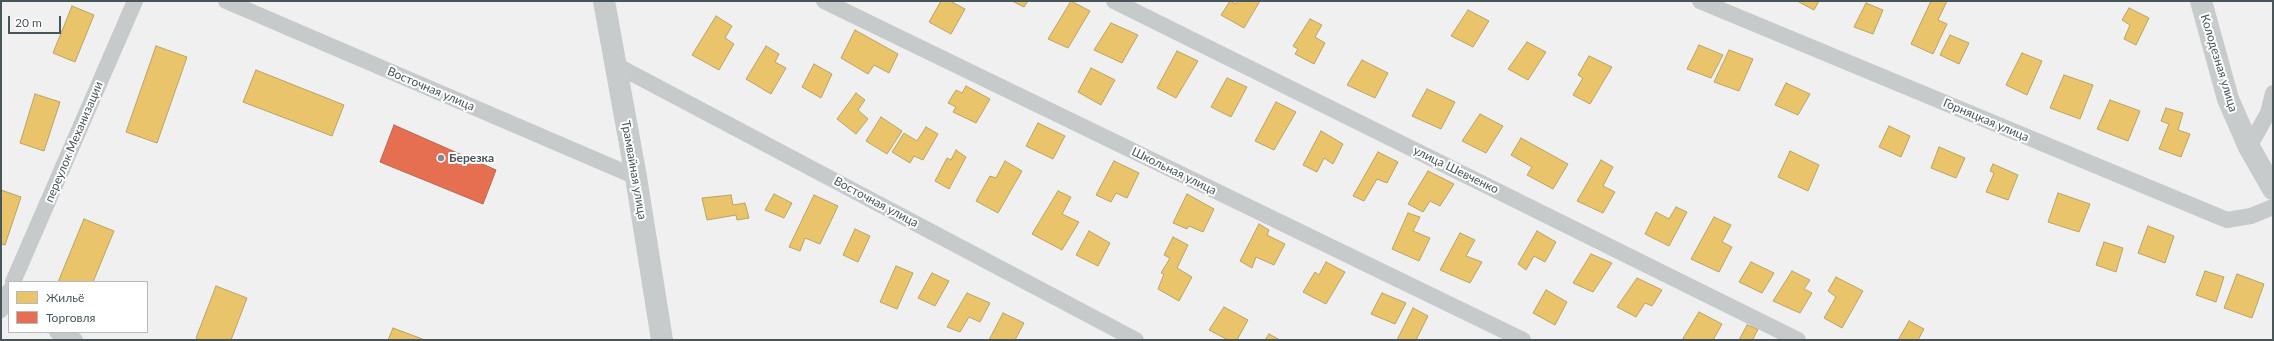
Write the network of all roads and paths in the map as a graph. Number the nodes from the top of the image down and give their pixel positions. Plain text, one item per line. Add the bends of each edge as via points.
1 (135, 1) edge
2 (226, 1) edge
3 (604, 1) edge
4 (824, 1) edge
5 (1114, 1) edge
6 (1700, 1) edge
7 (2201, 1) edge
8 (616, 65) junction
9 (2273, 92) edge
10 (2249, 148) junction
11 (636, 177) junction
12 (2273, 189) edge
13 (2273, 207) edge
14 (13, 281) edge
15 (8, 295) edge
16 (4, 309) edge
17 (58, 333) edge
18 (74, 340) edge
19 (662, 340) edge
20 (1136, 340) edge
21 (1523, 340) edge
22 (1798, 340) edge

1 - 14 street, переулок Механизации
2 - 11 street, Восточная улица
3 - 8 street, Трамвайная улица
4 - 21 street, Школьная улица
5 - 22 street, улица Шевченко
6 - 13 street, Горняцкая улица via 2227,220 2251,216
7 - 10 street, Колодезная улица via 2228,99
8 - 11 street, Трамвайная улица
8 - 20 street, Восточная улица
9 - 10 street via 2268,113
10 - 12 street, Колодезная улица
11 - 19 street, Трамвайная улица
15 - 16 street
17 - 18 street

